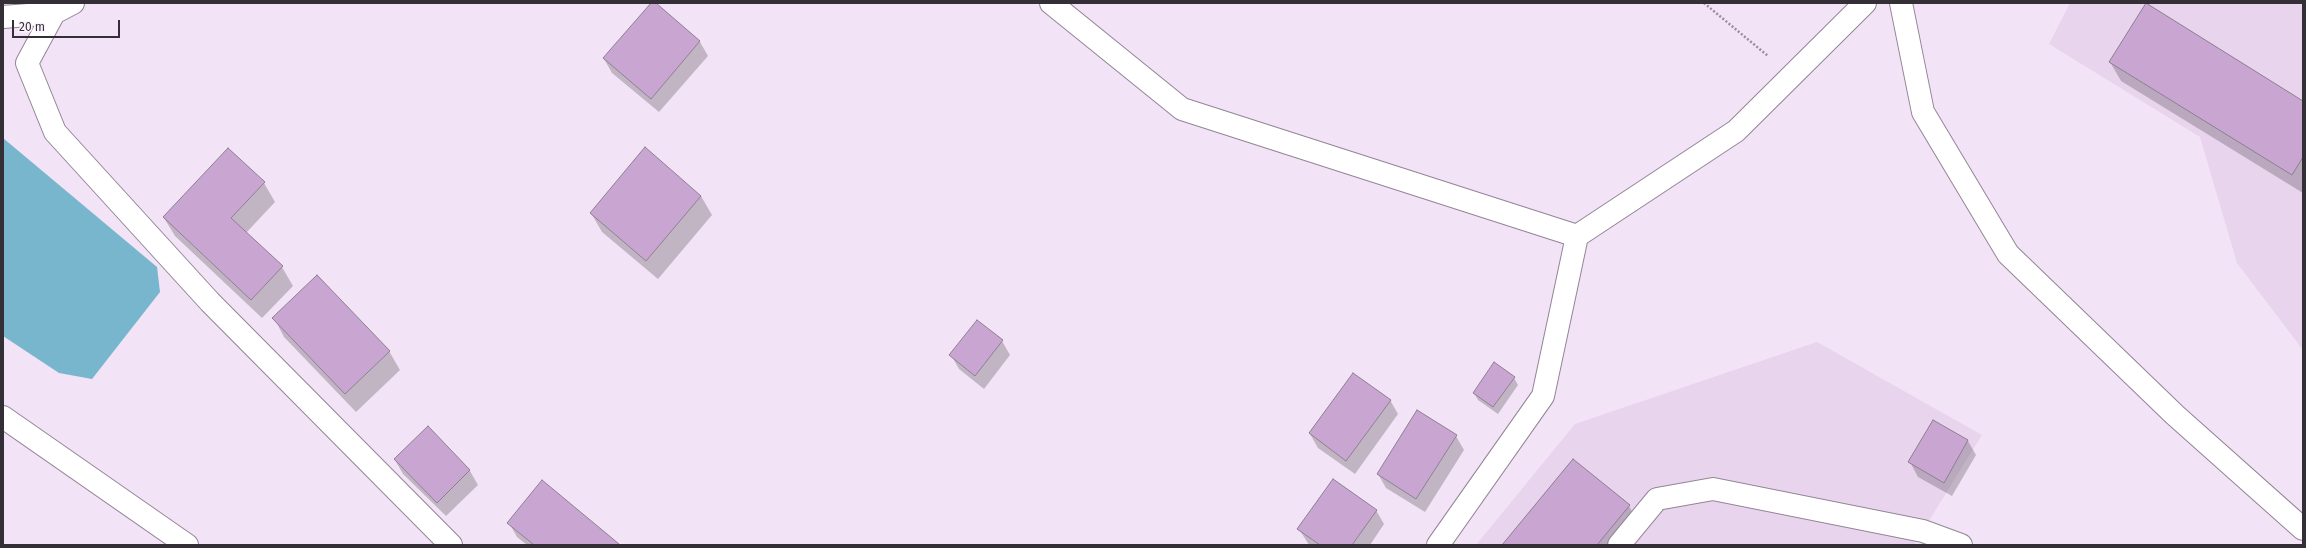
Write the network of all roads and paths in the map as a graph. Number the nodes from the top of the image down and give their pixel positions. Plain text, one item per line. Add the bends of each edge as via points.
1 (1051, 3) edge
2 (1704, 3) edge
3 (1865, 3) edge
4 (1901, 3) edge
5 (63, 8) edge
6 (3, 16) edge
7 (1792, 76) junction
8 (1577, 236) junction
9 (3, 417) edge
10 (2303, 529) edge
11 (187, 545) edge
12 (451, 545) edge
13 (1438, 545) edge
14 (1618, 545) edge
15 (1961, 545) edge

1 - 8 street via 1182,109
2 - 7 path
3 - 7 street
4 - 10 street via 1923,112 2008,254 2175,415
5 - 6 street
5 - 12 street via 27,63 55,132 210,302
7 - 8 street via 1736,131
8 - 13 street via 1543,396
9 - 11 street
14 - 15 street via 1657,499 1713,489 1922,531

